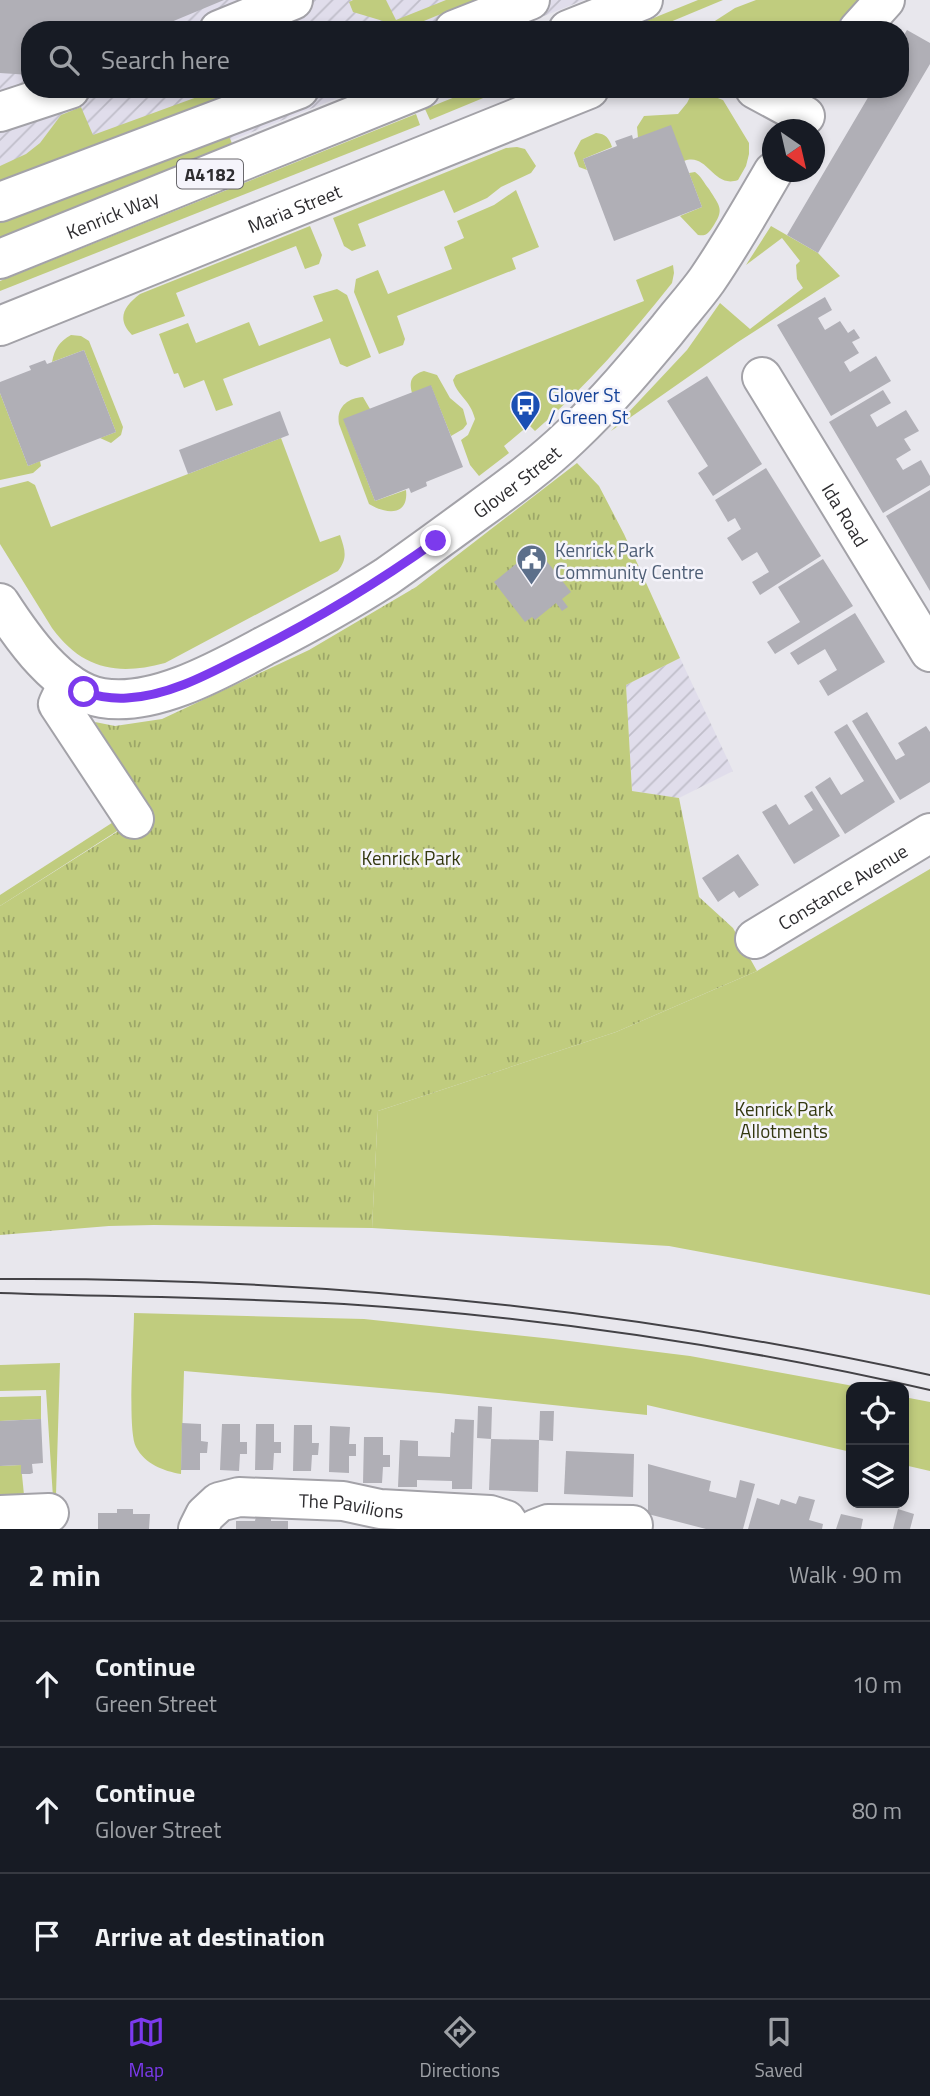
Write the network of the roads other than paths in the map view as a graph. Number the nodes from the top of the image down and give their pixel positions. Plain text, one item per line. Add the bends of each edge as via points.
1 (293, 0) edge
2 (530, 0) edge
3 (643, 0) edge
4 (885, 0) edge
5 (241, 21) edge
6 (477, 21) edge
7 (590, 21) edge
8 (866, 21) edge
9 (43, 98) edge
10 (275, 98) edge
11 (397, 98) edge
12 (567, 98) edge
13 (775, 98) edge
14 (0, 112) edge
15 (807, 112) edge
16 (767, 182) edge
17 (0, 202) edge
18 (0, 259) edge
19 (0, 327) edge
20 (762, 377) dead end
21 (0, 603) edge
22 (930, 652) edge
23 (68, 683) junction
24 (134, 819) dead end
25 (930, 833) edge
26 (755, 939) dead end
27 (49, 1513) dead end
28 (0, 1515) edge
29 (633, 1525) dead end
30 (198, 1529) edge
31 (512, 1529) edge
32 (535, 1529) edge

1 - 5 street
2 - 6 street
3 - 7 street
4 - 8 street
9 - 14 street
10 - 17 street, A4182
11 - 18 street, Kenrick Way / A4182
12 - 19 street, Maria Street
13 - 15 street
16 - 23 street, Glover Street via 706,282 640,363 572,435 522,478 384,578 197,680 161,692 102,698
20 - 22 street, Ida Road
21 - 23 street via 25,641
23 - 24 street via 58,704
25 - 26 street, Constance Avenue
27 - 28 street
29 - 32 street via 548,1524
30 - 31 street, The Pavilions via 219,1502 239,1497 489,1515 506,1520

